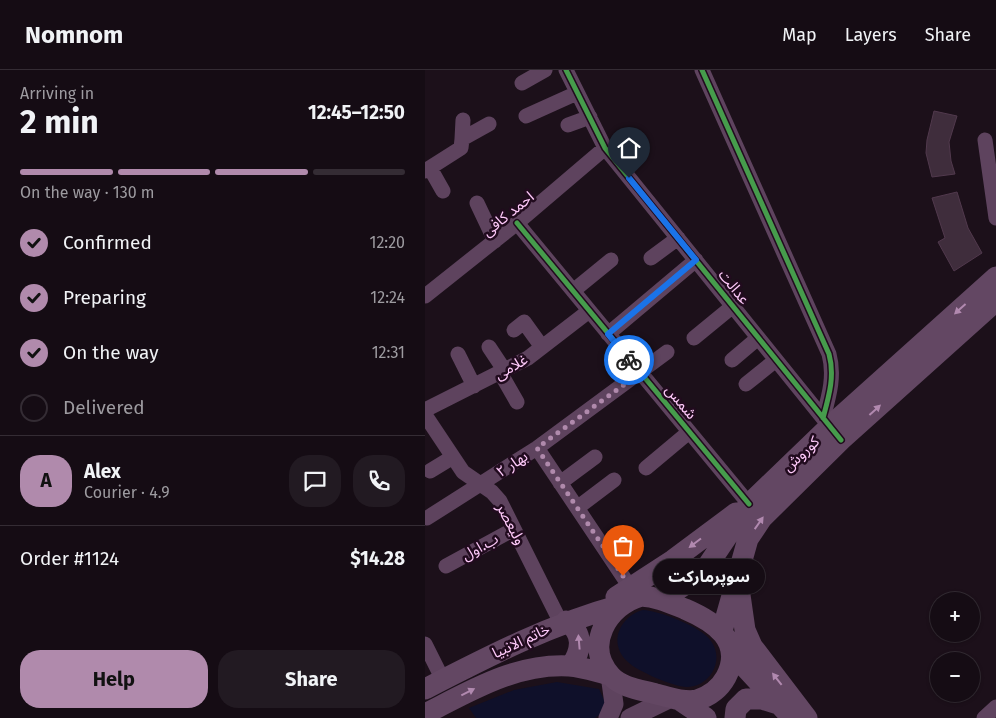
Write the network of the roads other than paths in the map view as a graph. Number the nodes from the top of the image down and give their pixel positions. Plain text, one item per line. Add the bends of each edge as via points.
1 (545, 70) edge
2 (566, 70) edge
3 (702, 70) edge
4 (522, 83) dead end
5 (577, 93) junction
6 (526, 116) dead end
7 (590, 117) junction
8 (463, 120) dead end
9 (489, 124) dead end
10 (568, 125) dead end
11 (462, 139) junction
12 (985, 140) dead end
13 (605, 148) junction
14 (428, 170) edge
15 (443, 191) dead end
16 (477, 204) dead end
17 (996, 218) edge
18 (517, 223) junction
19 (678, 238) junction
20 (495, 241) junction
21 (651, 258) dead end
22 (611, 260) dead end
23 (696, 260) junction
24 (996, 277) edge
25 (573, 291) junction
26 (425, 296) edge
27 (996, 301) edge
28 (733, 306) junction
29 (589, 311) junction
30 (514, 330) dead end
31 (608, 334) junction
32 (694, 338) dead end
33 (758, 338) junction
34 (489, 347) dead end
35 (542, 347) junction
36 (667, 352) dead end
37 (457, 354) dead end
38 (731, 360) dead end
39 (776, 360) junction
40 (503, 373) junction
41 (640, 373) junction
42 (746, 384) dead end
43 (475, 386) junction
44 (517, 402) dead end
45 (425, 410) edge
46 (428, 425) edge
47 (831, 428) junction
48 (689, 432) junction
49 (537, 448) junction
50 (453, 457) junction
51 (595, 457) dead end
52 (646, 468) dead end
53 (430, 471) dead end
54 (614, 480) dead end
55 (560, 483) junction
56 (481, 484) junction
57 (749, 504) junction
58 (577, 508) junction
59 (427, 518) dead end
60 (514, 529) junction
61 (446, 566) dead end
62 (740, 567) junction
63 (629, 597) junction
64 (663, 599) junction
65 (563, 622) junction
66 (722, 631) junction
67 (425, 644) edge
68 (731, 652) junction
69 (571, 666) junction
70 (611, 676) junction
71 (434, 684) edge
72 (676, 699) junction
73 (996, 707) edge
74 (785, 711) edge
75 (425, 714) edge
76 (608, 718) edge
77 (630, 718) edge
78 (706, 718) edge
79 (735, 718) edge
80 (807, 718) edge
81 (984, 718) edge

1 - 4 street
2 - 5 street, عدالت
3 - 47 street via 829,354 833,367
5 - 6 street
5 - 7 street, عدالت
7 - 10 street
7 - 13 street, عدالت
8 - 11 street
9 - 11 street
11 - 14 street via 461,148
12 - 17 street
13 - 18 street, احمد کافی
13 - 19 street, عدالت
14 - 15 street
16 - 20 street
18 - 20 street, احمد کافی
18 - 25 street, شمس
19 - 21 street
19 - 23 street, عدالت
20 - 26 street, احمد کافی
22 - 25 street
23 - 28 street, عدالت
23 - 31 street
24 -> 47 main road, کوروش
25 - 29 street, شمس
47 -> 27 main road, کوروش
28 - 32 street
28 - 33 street, عدالت
29 - 31 street, شمس
29 - 35 street, غلامی
30 - 35 street via 524,322
31 - 41 street, شمس
33 - 38 street
33 - 39 street, عدالت
34 - 40 street
35 - 40 street, غلامی
36 - 41 street, بهار ۲
37 - 43 street
39 - 42 street
39 - 47 street, عدالت
40 - 43 street, غلامی
40 - 44 street
41 - 48 street, شمس
41 - 49 street, بهار ۲
43 - 45 street, غلامی
46 - 50 street, ولیعصر
47 - 57 main road, کوروش
62 -> 47 main road, کوروش via 748,539
48 - 52 street
48 - 57 street, شمس
49 - 55 street
49 - 56 street, بهار ۲
50 - 53 street
50 - 56 street, ولیعصر via 463,472
51 - 55 street
54 - 58 street
55 - 58 street
56 - 59 street, بهار ۲
56 - 60 street, ولیعصر via 500,501
57 -> 63 main road
57 - 64 main road, کوروش via 701,574
58 - 63 street
60 - 61 street, ب.اول
60 - 65 street, ولیعصر
62 - 66 main road, کوروش
80 -> 62 main road via 752,646 740,603
63 - 64 main road
63 - 65 main road, خاتم الانبیا
63 - 70 main road via 605,623 599,638 601,660
64 - 66 main road via 705,618
69 -> 65 main road via 579,654 580,641 575,629
65 - 71 main road, خاتم الانبیا
66 - 68 main road
67 - 71 street
68 - 72 main road via 727,675 713,692 703,698
68 - 74 main road
69 - 70 main road, خاتم الانبیا
75 -> 69 main road, خاتم الانبیا via 501,677 542,668
70 - 72 main road via 624,685
70 - 76 street via 614,704
72 - 77 street
72 - 78 main road
73 - 81 street
74 - 79 main road via 762,699 746,699 736,709

